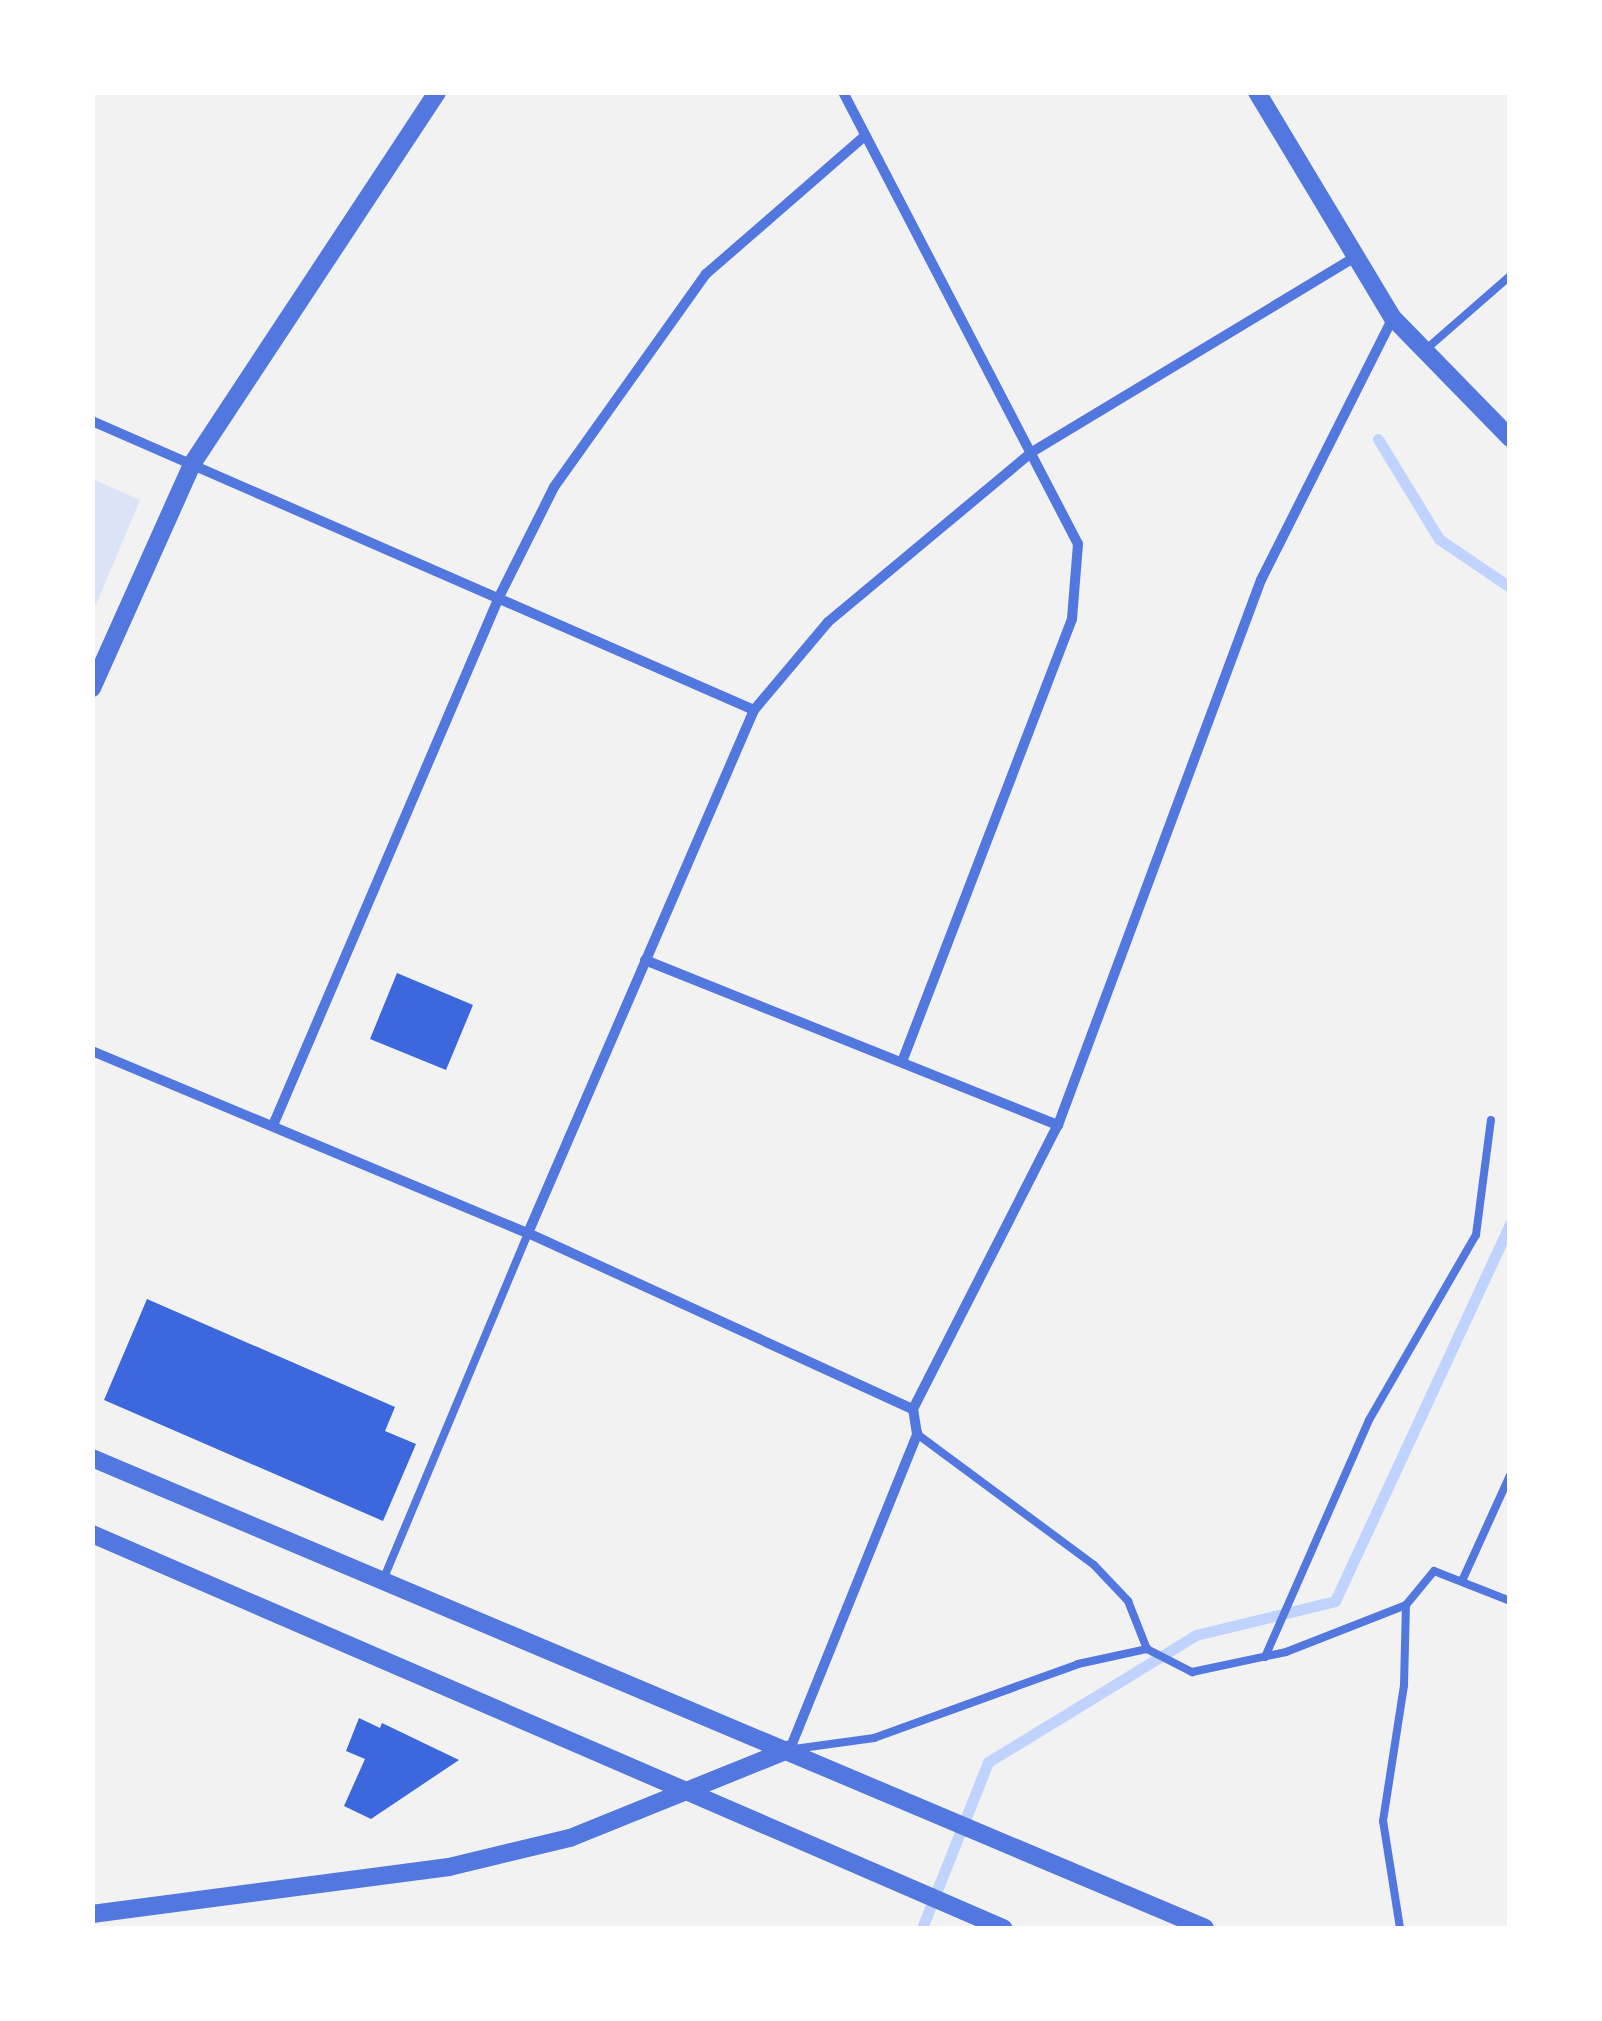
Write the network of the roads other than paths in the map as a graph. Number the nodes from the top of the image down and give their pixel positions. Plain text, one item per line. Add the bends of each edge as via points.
1 (437, 92) edge
2 (843, 92) edge
3 (1257, 92) edge
4 (865, 136) junction
5 (1353, 258) junction
6 (1510, 276) edge
7 (1393, 318) junction
8 (1424, 351) junction
9 (92, 421) edge
10 (1510, 438) edge
11 (1032, 452) junction
12 (192, 464) junction
13 (500, 595) junction
14 (92, 688) edge
15 (754, 710) junction
16 (645, 960) junction
17 (92, 1051) edge
18 (903, 1060) junction
19 (1492, 1120) dead end
20 (274, 1122) junction
21 (1058, 1125) junction
22 (528, 1233) junction
23 (914, 1410) junction
24 (917, 1434) junction
25 (92, 1458) edge
26 (1510, 1475) edge
27 (92, 1534) edge
28 (1462, 1582) junction
29 (382, 1584) junction
30 (1510, 1601) edge
31 (1406, 1605) junction
32 (1147, 1649) junction
33 (1265, 1657) junction
34 (790, 1749) junction
35 (685, 1788) junction
36 (92, 1914) edge
37 (1003, 1928) edge
38 (1205, 1928) edge
39 (1400, 1928) edge

1 - 12 street
2 - 4 street
3 - 5 street
4 - 11 street
4 - 13 street via 706,274 554,487
5 - 7 street
5 - 11 street
6 - 8 lane
7 - 8 street
7 - 21 street via 1261,580
8 - 10 street
9 - 12 street
11 - 15 street via 828,622
11 - 18 street via 1078,544 1072,619
12 - 13 street
12 - 14 street
13 - 15 street
13 - 20 street
15 - 16 street
16 - 18 street
16 - 22 street
17 - 20 street
18 - 21 street
19 - 33 lane via 1476,1235 1369,1420
20 - 22 street
21 - 23 street
22 - 23 street
22 - 29 lane
23 - 24 street
24 - 32 lane via 1094,1565 1128,1602
24 - 34 street
25 - 29 street
26 - 28 lane
27 - 35 street
28 - 30 lane
28 - 31 lane via 1434,1571
29 - 34 street
31 - 33 lane
31 - 39 lane via 1404,1686 1383,1821
32 - 33 lane via 1192,1672
32 - 34 lane via 1078,1664 874,1738
34 - 35 street
34 - 38 street
35 - 36 street via 570,1838 449,1866
35 - 37 street

